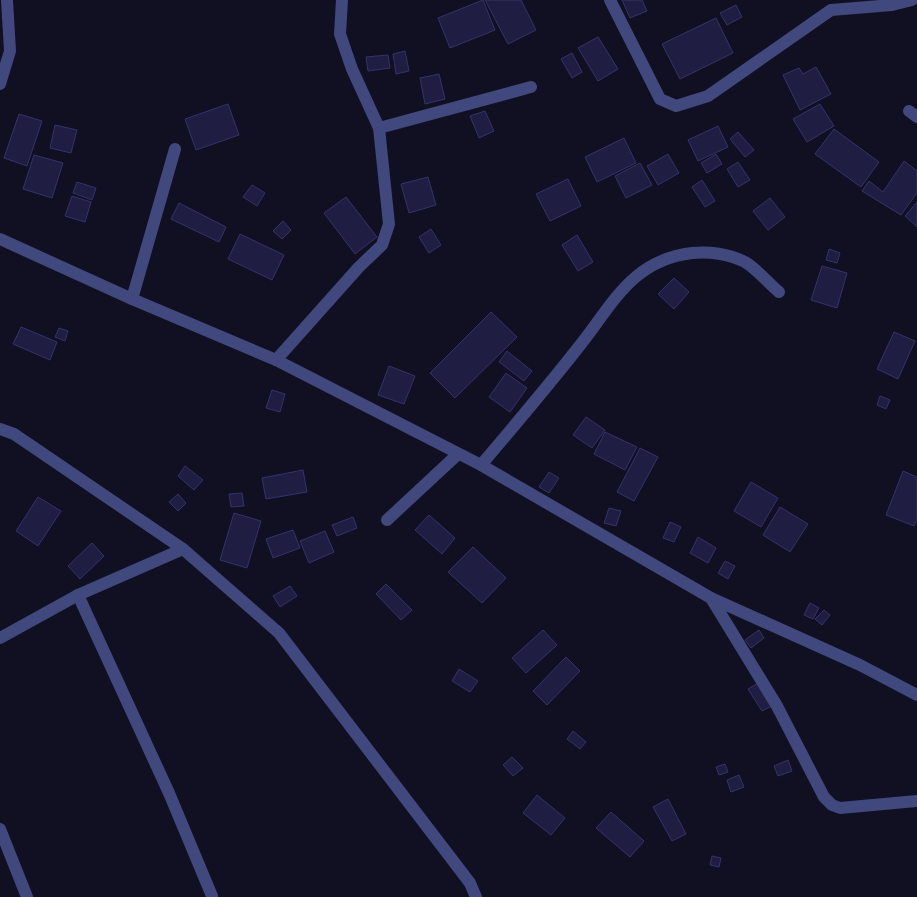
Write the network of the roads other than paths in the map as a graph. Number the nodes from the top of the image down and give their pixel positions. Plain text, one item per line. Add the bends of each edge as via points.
1 (7, 0) edge
2 (342, 0) edge
3 (610, 0) edge
4 (912, 0) edge
5 (828, 5) edge
6 (0, 84) edge
7 (531, 87) dead end
8 (379, 128) junction
9 (175, 149) dead end
10 (0, 239) edge
11 (779, 292) dead end
12 (132, 299) junction
13 (276, 360) junction
14 (0, 429) edge
15 (458, 454) junction
16 (481, 465) junction
17 (387, 520) dead end
18 (183, 549) junction
19 (78, 595) junction
20 (711, 598) junction
21 (0, 638) edge
22 (917, 695) edge
23 (917, 801) edge
24 (0, 829) edge
25 (212, 896) edge
26 (27, 897) edge
27 (476, 897) edge

1 - 6 street via 10,51
2 - 8 street via 340,34 352,69
3 - 5 street via 660,99 676,106 708,96
4 - 5 street via 892,5
7 - 8 street
8 - 13 street via 389,224 387,234 382,245 359,267
9 - 12 street
10 - 12 street
11 - 16 street via 745,262 726,255 700,252 675,255 652,264 635,276 619,294
12 - 13 street
13 - 15 street
14 - 18 street via 14,434
15 - 16 street
15 - 17 street
16 - 20 street
18 - 19 street
18 - 27 street via 279,633 470,883
19 - 21 street
19 - 25 street via 170,793
20 - 22 street via 860,665
20 - 23 street via 777,706 824,797 832,805 849,808
24 - 26 street

